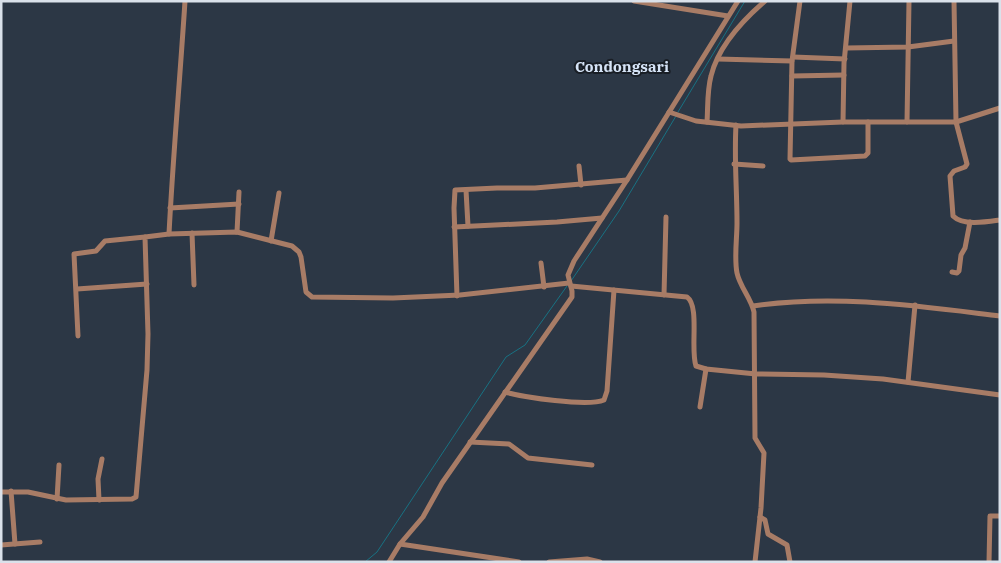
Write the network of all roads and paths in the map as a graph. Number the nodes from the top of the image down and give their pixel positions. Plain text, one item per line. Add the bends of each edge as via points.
1 (185, 1) edge
2 (634, 1) edge
3 (738, 1) edge
4 (765, 1) edge
5 (800, 1) edge
6 (850, 1) edge
7 (909, 1) edge
8 (954, 1) edge
9 (728, 16) junction
10 (954, 41) junction
11 (908, 47) junction
12 (846, 48) junction
13 (718, 59) junction
14 (792, 59) junction
15 (845, 59) junction
16 (844, 75) junction
17 (792, 76) junction
18 (1000, 108) edge
19 (669, 112) junction
20 (707, 122) junction
21 (843, 122) junction
22 (868, 122) junction
23 (907, 122) junction
24 (956, 122) junction
25 (791, 124) junction
26 (736, 125) junction
27 (734, 164) junction
28 (579, 166) dead end
29 (763, 166) dead end
30 (627, 180) junction
31 (581, 185) junction
32 (466, 190) junction
33 (240, 192) dead end
34 (278, 193) dead end
35 (239, 204) junction
36 (170, 208) junction
37 (666, 217) dead end
38 (602, 218) junction
39 (1000, 220) edge
40 (970, 222) junction
41 (468, 226) junction
42 (454, 227) junction
43 (237, 232) junction
44 (192, 233) junction
45 (169, 234) junction
46 (145, 238) junction
47 (271, 241) junction
48 (541, 263) dead end
49 (952, 272) dead end
50 (147, 284) junction
51 (194, 284) dead end
52 (570, 285) junction
53 (544, 286) junction
54 (77, 289) junction
55 (614, 290) junction
56 (664, 295) junction
57 (457, 296) junction
58 (915, 305) junction
59 (753, 306) junction
60 (1000, 316) edge
61 (78, 336) dead end
62 (706, 369) junction
63 (756, 374) junction
64 (908, 382) junction
65 (505, 392) junction
66 (1000, 395) edge
67 (700, 407) dead end
68 (470, 442) junction
69 (102, 459) dead end
70 (59, 464) dead end
71 (592, 465) dead end
72 (11, 491) junction
73 (1, 492) edge
74 (57, 499) junction
75 (99, 500) junction
76 (1000, 516) edge
77 (760, 517) junction
78 (40, 542) dead end
79 (15, 544) junction
80 (400, 544) junction
81 (1, 545) edge
82 (495, 560) edge
83 (389, 562) edge
84 (519, 562) edge
85 (549, 562) edge
86 (600, 562) edge
87 (755, 562) edge
88 (790, 562) edge
89 (989, 562) edge

1 - 36 street
2 - 9 street
3 - 9 street
4 - 13 street via 738,29
5 - 14 street
6 - 12 street
7 - 11 street
8 - 10 street
9 - 19 street
10 - 11 street
10 - 24 street
11 - 12 street
11 - 23 street
12 - 15 street
13 - 14 street
13 - 20 street via 711,76
14 - 15 street
14 - 17 street
15 - 16 street
16 - 17 street
16 - 21 street
17 - 25 street
18 - 24 street
19 - 20 street
19 - 30 street
20 - 26 street
21 - 22 street
21 - 25 street
22 - 23 street
22 - 25 street via 868,153 865,156 791,160
23 - 24 street
24 - 40 street via 967,164 950,176 953,216
25 - 26 street
26 - 27 street
27 - 29 street
27 - 59 street via 736,268
28 - 31 street
30 - 31 street
30 - 38 street
31 - 32 street
32 - 41 street
32 - 42 street via 454,191
33 - 35 street
34 - 47 street
35 - 36 street
35 - 43 street
36 - 45 street
37 - 56 street
38 - 41 street
38 - 52 street via 574,261 568,275
39 - 40 street
40 - 49 street via 959,272
41 - 42 street
42 - 57 street
43 - 44 street
43 - 47 street
44 - 45 street
44 - 51 street
45 - 46 street
46 - 50 street
46 - 54 street via 105,241 96,251 74,254
47 - 57 street via 292,246 299,252 306,292 312,297
48 - 53 street
50 - 54 street
50 - 75 street via 147,370 138,494 132,499
52 - 53 street
52 - 55 street
52 - 65 street via 572,297
53 - 57 street
54 - 61 street
55 - 56 street
55 - 65 street via 604,400 573,401
56 - 62 street via 690,299 693,358 696,366
58 - 59 street via 812,300
58 - 60 street
58 - 64 street
59 - 63 street
62 - 63 street
62 - 67 street
63 - 64 street via 844,376
63 - 77 street via 755,438 764,453
64 - 66 street
65 - 68 street
68 - 71 street via 509,444 528,458
68 - 80 street via 423,517
69 - 75 street via 98,479
70 - 74 street
72 - 73 street
72 - 74 street
72 - 79 street
74 - 75 street
76 - 89 street via 990,516
77 - 87 street
77 - 88 street via 765,520 771,536 788,545
78 - 79 street
79 - 81 street
80 - 82 street
80 - 83 street
82 - 84 street
85 - 86 street

